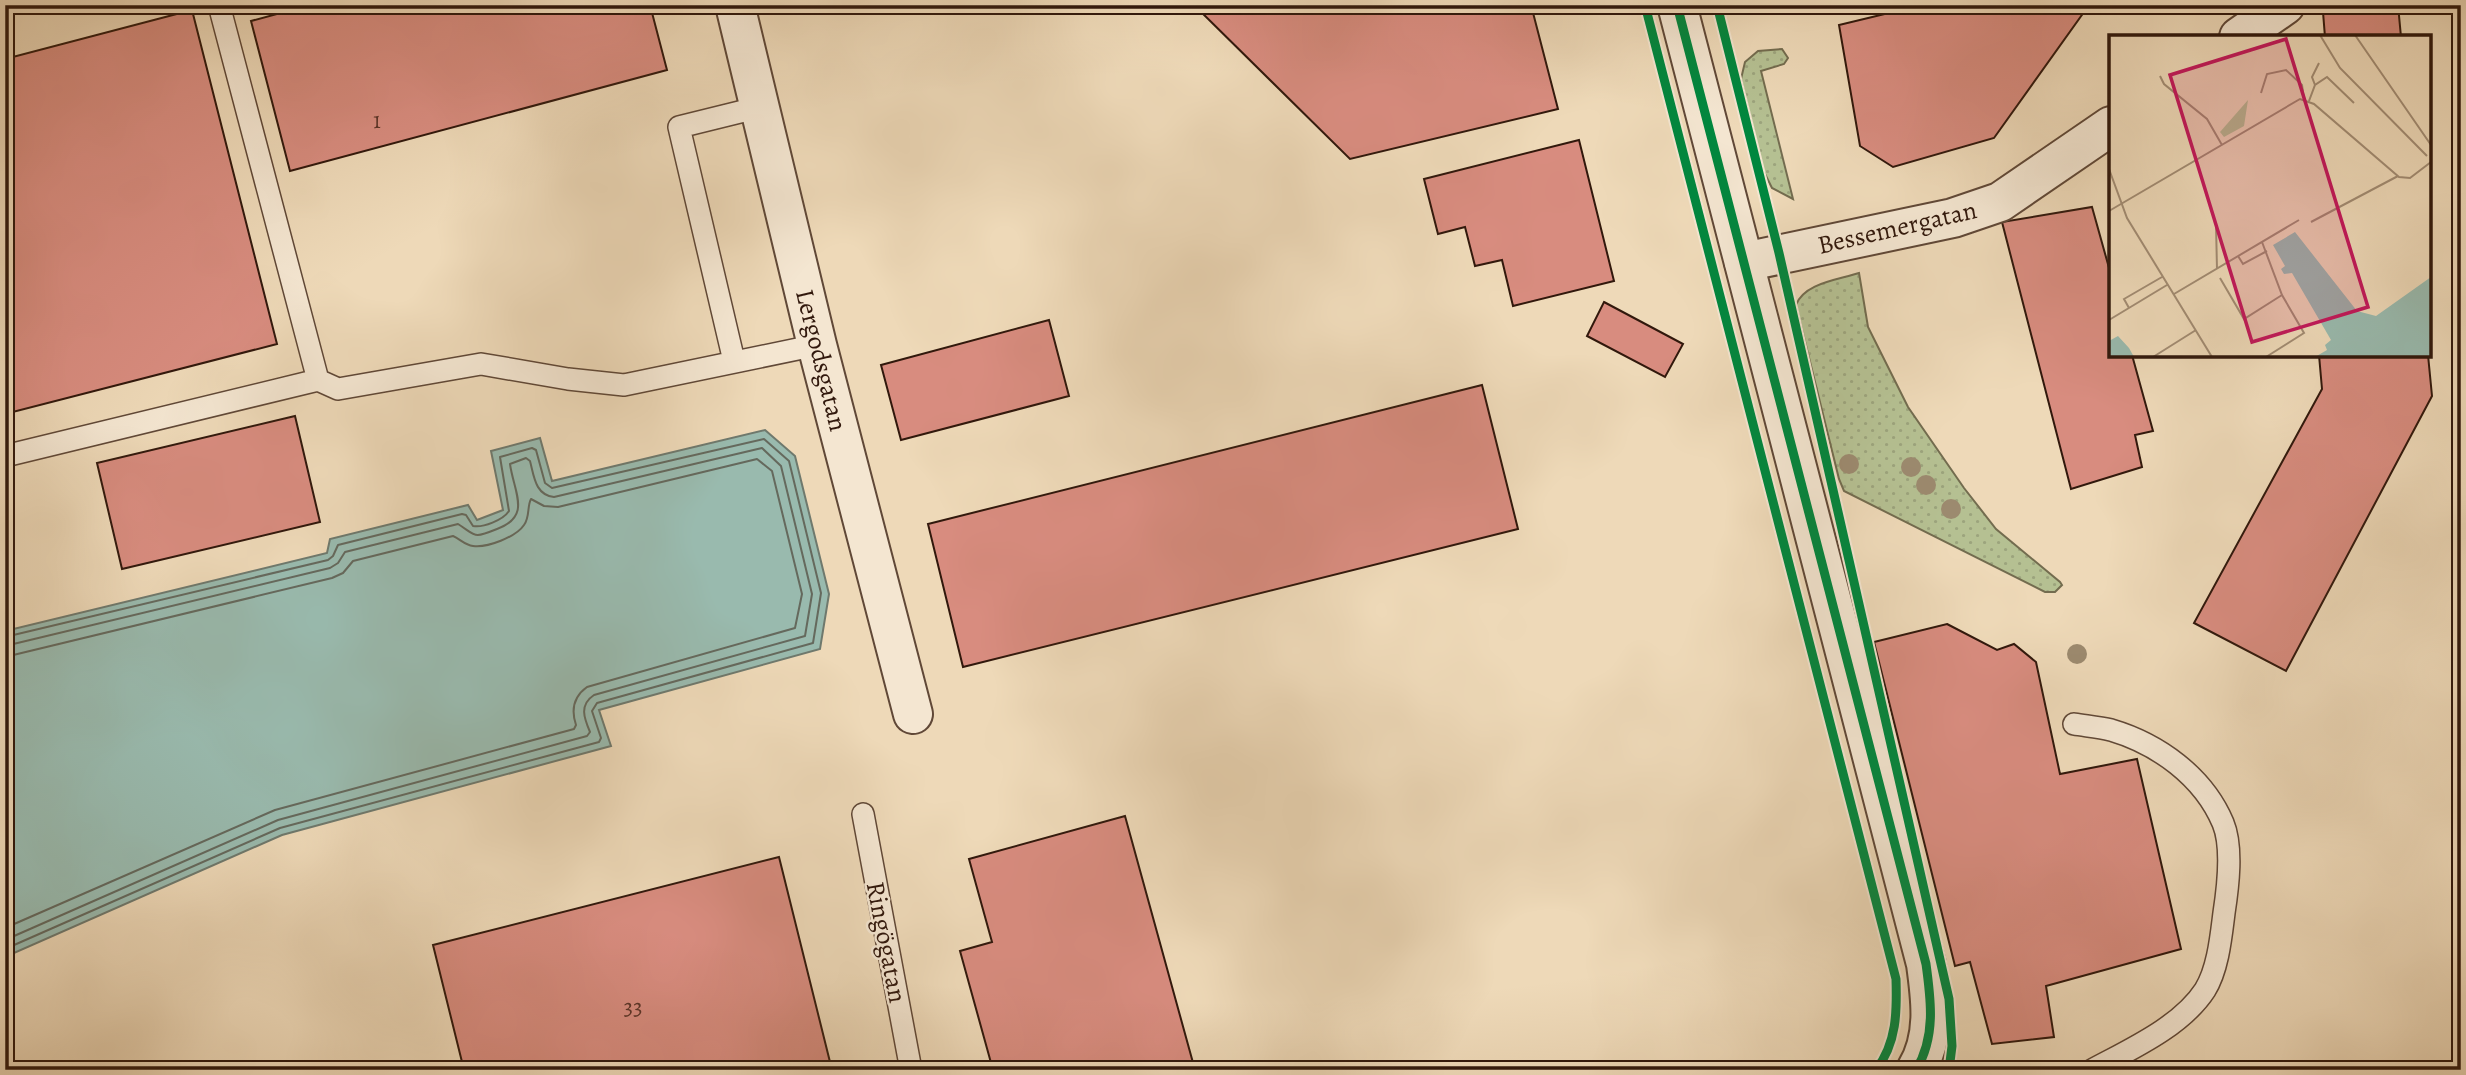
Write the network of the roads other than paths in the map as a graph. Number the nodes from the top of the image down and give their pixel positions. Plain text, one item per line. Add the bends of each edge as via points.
1 (219, 5) edge
2 (735, 5) edge
3 (1677, 5) edge
4 (2285, 5) edge
5 (2242, 35) edge
6 (760, 107) junction
7 (2109, 127) edge
8 (1744, 262) junction
9 (817, 345) junction
10 (734, 362) junction
11 (318, 380) junction
12 (5, 456) edge
13 (913, 714) dead end
14 (2074, 724) dead end
15 (863, 814) dead end
16 (1921, 1068) edge
17 (911, 1070) edge
18 (2092, 1070) edge

1 - 11 lane
2 - 6 street, Lergodsgatan
3 - 8 street
4 - 5 street
6 - 9 street, Lergodsgatan
6 - 10 lane via 679,127
7 - 8 street, Bessemergatan via 2000,202 1953,218
8 - 16 street via 1926,964 1929,1038
9 - 10 lane
9 - 13 street, Lergodsgatan
10 - 11 lane via 624,385 481,364 338,389
11 - 12 lane
14 - 18 lane via 2110,730 2151,746 2184,769 2224,824 2230,872 2216,960 2206,989 2184,1013
15 - 17 lane, Ringögatan

